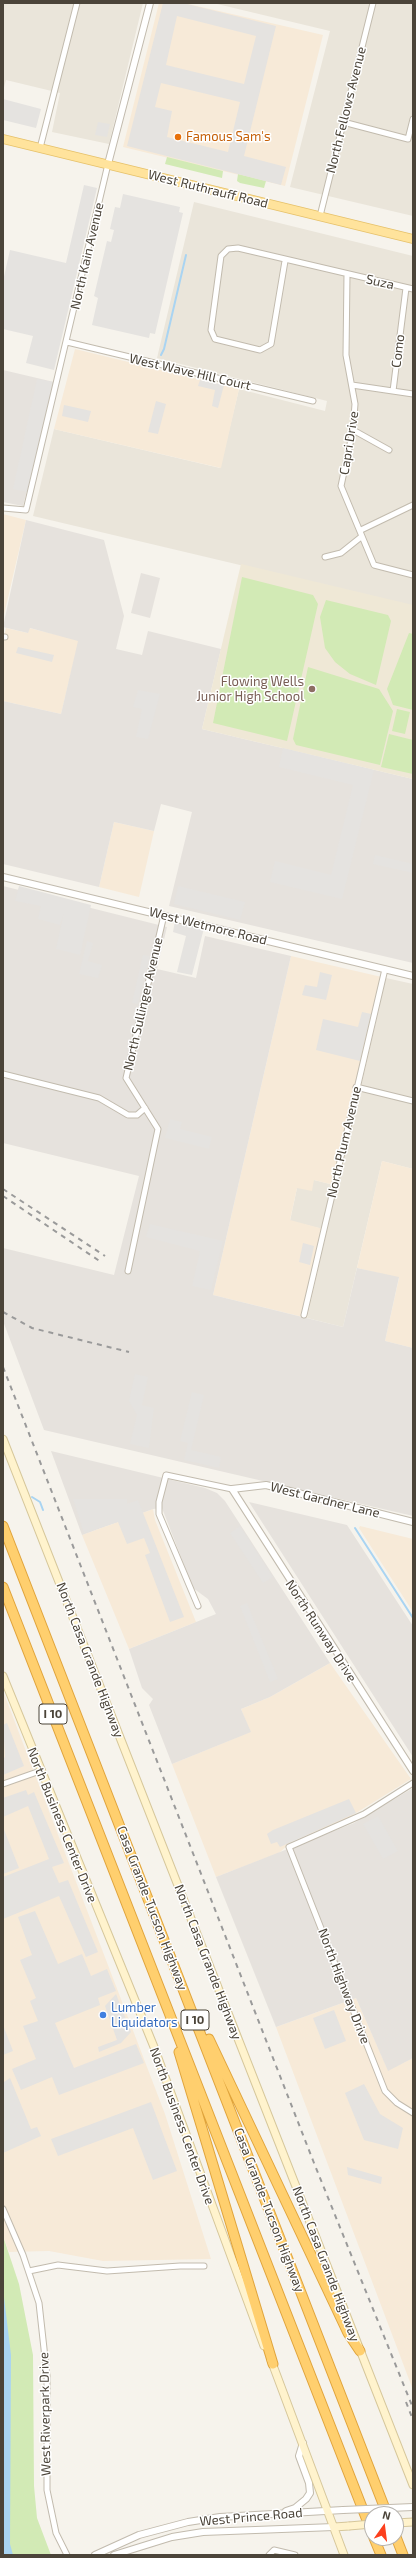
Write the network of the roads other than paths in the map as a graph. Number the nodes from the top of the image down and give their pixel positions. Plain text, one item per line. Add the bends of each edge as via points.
1 (77, 3) edge
2 (150, 3) edge
3 (373, 3) edge
4 (413, 119) edge
5 (343, 122) junction
6 (3, 139) edge
7 (40, 148) junction
8 (108, 164) junction
9 (320, 216) junction
10 (413, 239) edge
11 (285, 261) junction
12 (347, 274) junction
13 (406, 288) junction
14 (413, 289) edge
15 (67, 342) junction
16 (352, 385) junction
17 (393, 391) junction
18 (413, 394) edge
19 (313, 401) dead end
20 (354, 430) junction
21 (389, 450) dead end
22 (413, 505) edge
23 (3, 508) edge
24 (361, 530) junction
25 (361, 536) junction
26 (325, 557) dead end
27 (413, 575) edge
28 (3, 877) edge
29 (164, 915) junction
30 (385, 969) junction
31 (413, 976) edge
32 (3, 1074) edge
33 (356, 1087) junction
34 (413, 1101) edge
35 (145, 1108) junction
36 (128, 1271) dead end
37 (304, 1314) dead end
38 (3, 1439) edge
39 (232, 1489) junction
40 (413, 1522) edge
41 (3, 1526) edge
42 (3, 1587) edge
43 (198, 1606) dead end
44 (3, 1676) edge
45 (40, 1770) junction
46 (413, 1771) edge
47 (413, 1782) edge
48 (3, 1784) edge
49 (181, 1982) junction
50 (163, 1997) junction
51 (413, 2113) edge
52 (3, 2209) edge
53 (204, 2266) dead end
54 (29, 2271) junction
55 (360, 2351) junction
56 (273, 2364) junction
57 (303, 2444) junction
58 (413, 2485) edge
59 (384, 2506) edge
60 (413, 2507) edge
61 (364, 2508) edge
62 (328, 2511) junction
63 (280, 2513) junction
64 (364, 2522) edge
65 (334, 2526) junction
66 (67, 2555) edge
67 (95, 2555) edge
68 (114, 2555) edge
69 (269, 2555) edge
70 (295, 2555) edge
71 (344, 2555) edge

1 - 7 street
2 - 8 street, North Kain Avenue
3 - 5 street, North Fellows Avenue
4 - 5 street via 408,139
5 - 9 street, North Fellows Avenue
6 - 7 main road, West Ruthrauff Road
7 - 8 main road, West Ruthrauff Road
8 - 9 main road, West Ruthrauff Road
8 - 15 street, North Kain Avenue
9 - 10 main road, West Ruthrauff Road
11 - 11 street, Suza via 272,340 268,350 211,339 221,256 227,246
11 - 12 street, Suza
12 - 13 street, Suza
12 - 16 street, Capri Drive via 346,355
13 - 14 street, Suza
13 - 17 street, Como
15 - 19 street, West Wave Hill Court
15 - 23 street, North Kain Avenue via 26,510
16 - 17 street
16 - 20 street, Capri Drive via 355,404
17 - 18 street
20 - 21 street
20 - 24 street, Capri Drive via 341,486
22 - 24 street
24 - 25 street, Capri Drive
25 - 26 street via 341,553
25 - 27 street, Capri Drive via 374,565
28 - 29 street, West Wetmore Road
29 - 30 street, West Wetmore Road
29 - 35 street, North Sullinger Avenue via 126,1078
30 - 31 street, West Wetmore Road
30 - 33 street, North Plum Avenue
32 - 35 street via 99,1098 128,1115 137,1115
33 - 34 street
33 - 37 street, North Plum Avenue
35 - 36 street, North Sullinger Avenue via 158,1129
38 - 55 main road, North Casa Grande Highway
39 - 40 street, West Gardner Lane via 266,1485
39 - 43 street, West Gardner Lane via 166,1475 158,1508 159,1514
39 - 46 street, North Runway Drive
41 - 49 highway, Casa Grande-Tucson Highway / I 10
42 - 50 highway, Casa Grande-Tucson Highway / I 10
44 - 45 main road, North Business Center Drive
45 - 48 street
45 - 56 main road, North Business Center Drive via 154,2047 261,2341
47 - 51 street, North Highway Drive via 364,1814 289,1847 385,2091 397,2103
49 - 55 highway via 348,2333
49 - 59 highway, Casa Grande-Tucson Highway / I 10
50 - 56 highway
50 - 61 highway, Casa Grande-Tucson Highway / I 10
52 - 54 street, West Riverpark Drive
53 - 54 street via 107,2271 58,2265
54 - 66 street, West Riverpark Drive via 39,2303 47,2376 47,2490 56,2533
55 - 58 main road, North Casa Grande Highway
56 - 57 main road, North Business Center Drive
57 - 62 main road, North Business Center Drive
57 - 63 street via 299,2456 310,2493 295,2508
60 - 62 street, West Prince Road, bridge
62 - 63 street, West Prince Road
62 - 65 main road, North Business Center Drive
63 - 67 street, West Prince Road via 188,2522 139,2535
64 - 65 main road, West Prince Road, bridge
65 - 68 street, West Prince Road via 203,2532 172,2537
65 - 71 main road, North Business Center Drive
69 - 70 street via 274,2550

